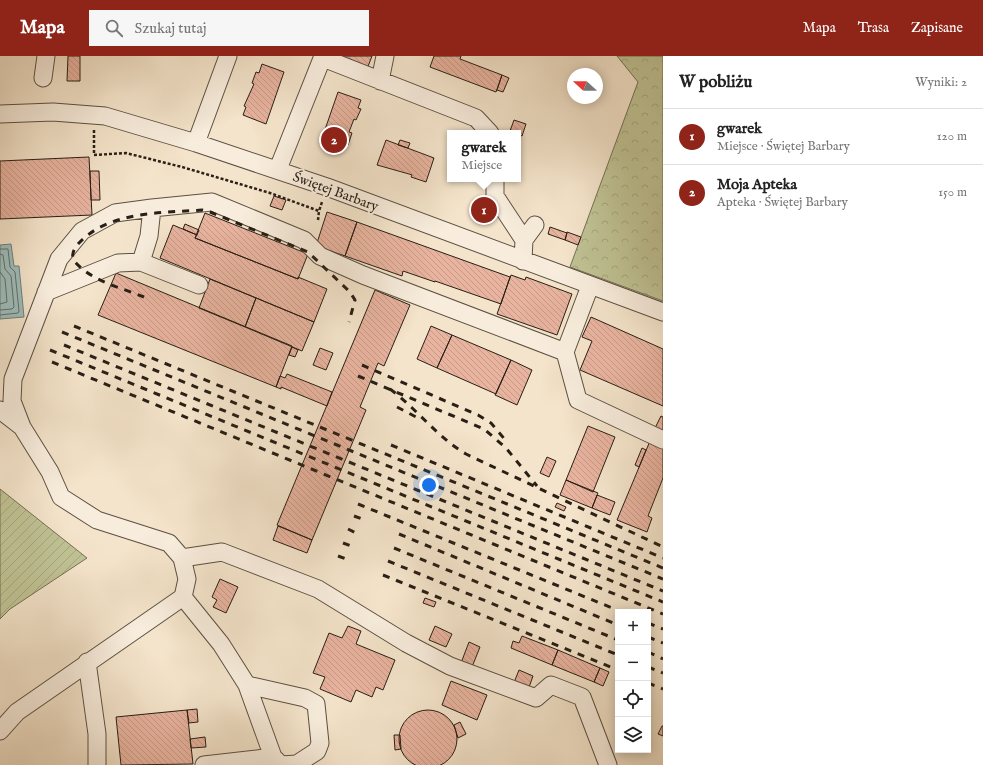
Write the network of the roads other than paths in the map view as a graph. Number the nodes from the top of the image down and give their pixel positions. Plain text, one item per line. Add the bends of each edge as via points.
1 (46, 56) edge
2 (228, 56) edge
3 (385, 56) edge
4 (323, 57) edge
5 (43, 78) dead end
6 (380, 81) junction
7 (0, 114) edge
8 (487, 130) edge
9 (196, 143) junction
10 (278, 169) junction
11 (495, 182) edge
12 (152, 208) junction
13 (535, 225) dead end
14 (524, 240) junction
15 (523, 261) junction
16 (141, 262) junction
17 (199, 285) dead end
18 (590, 286) junction
19 (46, 292) junction
20 (663, 312) edge
21 (565, 352) junction
22 (0, 410) edge
23 (22, 427) junction
24 (663, 440) edge
25 (182, 558) junction
26 (183, 597) junction
27 (87, 662) junction
28 (247, 685) junction
29 (0, 731) edge
30 (278, 762) edge
31 (97, 765) edge
32 (204, 765) edge
33 (608, 765) edge

1 - 5 street
2 - 9 street
3 - 6 street
4 - 6 street
4 - 10 street
6 - 8 street via 476,118
7 - 9 street, Świętej Barbary via 53,112 105,116
9 - 10 street, Świętej Barbary
10 - 15 street, Świętej Barbary
11 - 14 street via 495,196
12 - 16 street via 149,236
12 - 19 street via 115,213 82,231 59,259
12 - 21 street via 212,202 304,240 320,256 363,276
13 - 14 street
14 - 15 street
15 - 18 street, Świętej Barbary
16 - 17 street
16 - 19 street via 118,263
18 - 20 street, Świętej Barbary
18 - 21 street
19 - 23 street via 13,379 12,401
21 - 24 street via 578,400
22 - 23 street
23 - 25 street via 50,472 61,497 97,520 168,543
25 - 26 street via 187,579
25 - 33 street via 222,552 318,589 406,643 450,666 536,698 551,685 582,697
26 - 27 street
26 - 28 street via 221,644
27 - 29 street via 17,712
27 - 31 street via 97,734
28 - 30 street
28 - 30 street via 305,698 316,704 320,743 317,751 297,764
30 - 32 street

